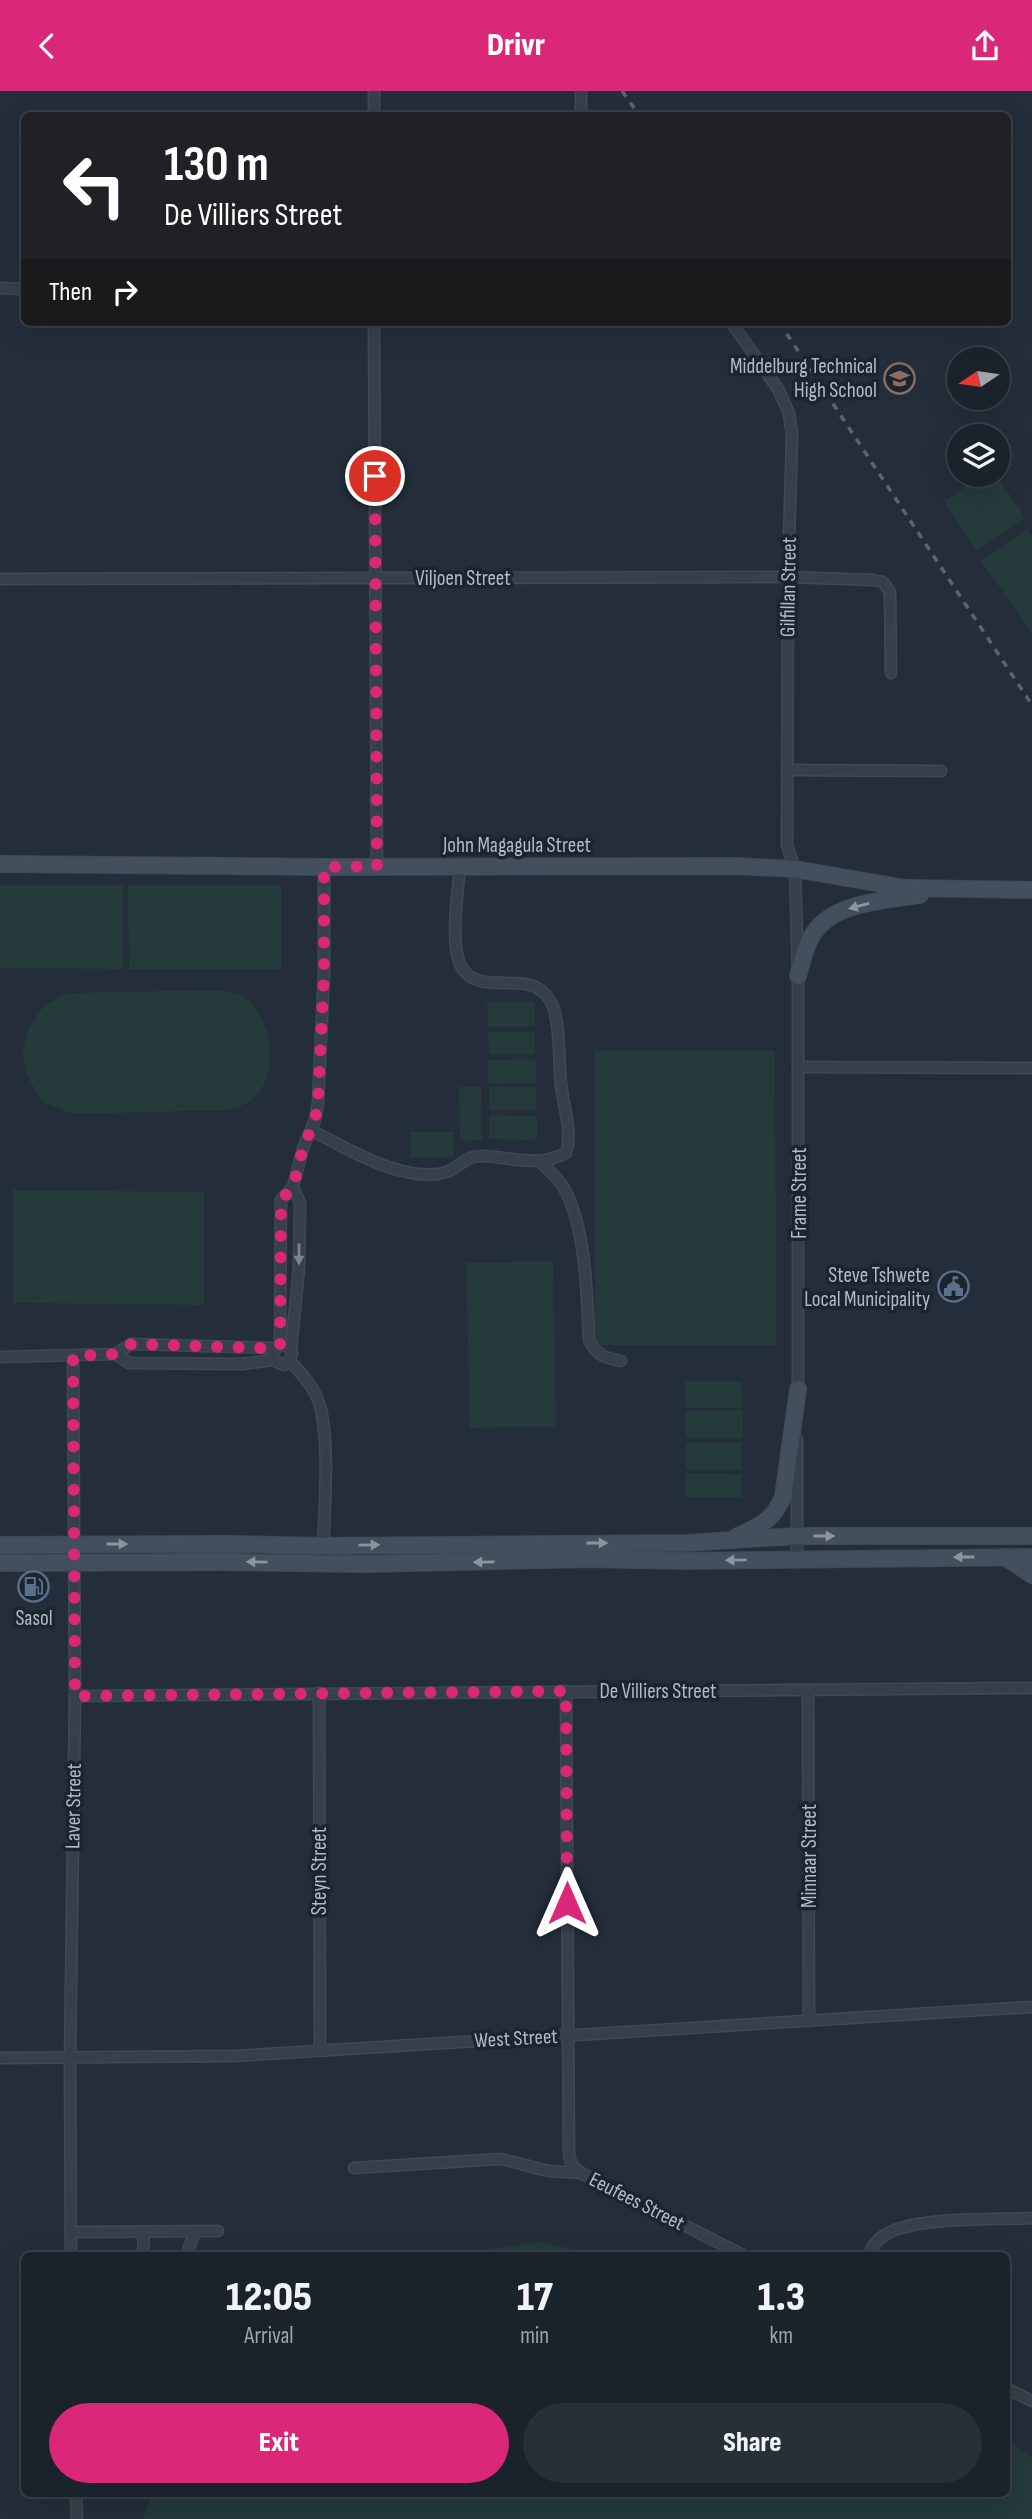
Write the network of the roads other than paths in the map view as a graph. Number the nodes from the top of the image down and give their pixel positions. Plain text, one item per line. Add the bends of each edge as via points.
1 (374, 91) edge
2 (581, 91) edge
3 (374, 112) edge
4 (581, 112) edge
5 (0, 288) edge
6 (21, 289) edge
7 (374, 326) edge
8 (734, 326) edge
9 (788, 577) junction
10 (0, 579) edge
11 (375, 579) junction
12 (891, 673) dead end
13 (787, 770) junction
14 (941, 771) dead end
15 (0, 864) edge
16 (377, 866) junction
17 (324, 867) junction
18 (460, 867) junction
19 (795, 869) junction
20 (950, 890) junction
21 (1032, 890) edge
22 (798, 976) junction
23 (798, 1067) junction
24 (1032, 1067) edge
25 (312, 1131) junction
26 (540, 1162) junction
27 (293, 1187) junction
28 (207, 1345) junction
29 (284, 1351) junction
30 (115, 1354) junction
31 (73, 1356) junction
32 (0, 1357) edge
33 (273, 1360) junction
34 (621, 1361) dead end
35 (207, 1363) junction
36 (798, 1389) junction
37 (1032, 1529) edge
38 (797, 1536) junction
39 (1032, 1536) edge
40 (1011, 1537) junction
41 (728, 1541) junction
42 (515, 1543) junction
43 (686, 1543) junction
44 (74, 1544) junction
45 (0, 1545) edge
46 (323, 1546) junction
47 (1004, 1557) junction
48 (1032, 1557) edge
49 (797, 1559) junction
50 (516, 1561) junction
51 (686, 1561) junction
52 (74, 1562) junction
53 (0, 1563) edge
54 (323, 1563) junction
55 (1032, 1575) edge
56 (1032, 1688) edge
57 (566, 1691) junction
58 (808, 1691) junction
59 (319, 1693) junction
60 (75, 1696) junction
61 (1032, 2007) edge
62 (809, 2021) junction
63 (568, 2035) junction
64 (320, 2049) junction
65 (0, 2058) edge
66 (70, 2059) junction
67 (354, 2168) dead end
68 (583, 2174) junction
69 (1032, 2218) edge
70 (195, 2231) junction
71 (218, 2231) dead end
72 (70, 2232) junction
73 (144, 2232) junction
74 (71, 2252) edge
75 (143, 2252) edge
76 (187, 2252) edge
77 (737, 2252) edge
78 (870, 2252) edge
79 (1010, 2390) edge
80 (1032, 2401) edge
81 (76, 2497) edge
82 (77, 2519) edge

1 - 3 street
2 - 4 street
5 - 6 street
7 - 11 street
8 - 9 street, Gilfillan Street via 789,413
9 - 11 street, Viljoen Street
9 - 12 street, Viljoen Street via 883,582 891,602
9 - 13 street, Gilfillan Street
10 - 11 street, Viljoen Street
11 - 16 street
13 - 14 street
13 - 19 street, Gilfillan Street via 787,845
15 - 17 main road, John Magagula Street
16 - 17 main road, John Magagula Street
16 - 18 main road, John Magagula Street
17 - 25 street via 324,986 318,1102
18 - 19 main road, John Magagula Street
18 - 26 street via 456,952 461,967 468,976 488,982 532,985 553,1006 570,1140 566,1153
19 - 20 main road, John Magagula Street via 905,888
19 - 22 street, Frame Street
20 - 21 main road, John Magagula Street
20 -> 22 main road via 857,906 831,916 813,932
22 - 23 street, Frame Street
23 - 24 street
23 - 36 street, Frame Street
25 - 26 street via 414,1173 449,1172 478,1156
25 - 27 street
26 - 34 street via 565,1190 573,1210 584,1261 589,1340 604,1357
27 -> 29 street via 300,1203 299,1268
27 - 29 street via 281,1200
28 - 29 street
28 - 30 street via 131,1344
28 - 35 street
29 - 33 street via 272,1353
29 - 33 street via 284,1365
29 - 46 street via 320,1405
30 - 31 street
30 - 35 street via 129,1363
31 - 32 street
31 - 44 street, Laver Street
33 - 35 street
36 - 38 street, Frame Street
36 - 41 main road via 783,1497 777,1511
37 - 40 main road
38 -> 40 main road
38 - 41 main road
38 - 49 street, Frame Street
39 - 40 main road
41 - 43 main road
42 -> 43 main road
46 -> 42 main road
42 - 50 main road
43 - 51 main road
44 - 45 main road
44 -> 46 main road
44 - 52 street, Laver Street
46 - 54 street
47 - 48 main road
47 -> 49 main road
47 - 55 main road
49 -> 51 main road
50 - 51 main road
50 -> 54 main road
52 - 53 main road
54 -> 52 main road
52 - 60 street, Laver Street
56 - 58 street, De Villiers Street
57 - 58 street, De Villiers Street
57 - 59 street, De Villiers Street
57 - 63 street, Eeufees Street
58 - 62 street, Minnaar Street
59 - 60 street, De Villiers Street
59 - 64 street, Steyn Street
60 - 66 street, Laver Street
61 - 62 street, West Street
62 - 63 street, West Street
63 - 64 street, West Street
63 - 68 street, Eeufees Street via 569,2156 572,2166
64 - 66 street, West Street via 234,2056
65 - 66 street, West Street
66 - 72 street, Laver Street
67 - 68 street via 499,2159
68 - 77 street, Eeufees Street
69 - 78 street via 924,2223 885,2234
70 - 71 street
70 - 73 street
70 - 76 street
72 - 73 street
72 - 74 street, Laver Street
73 - 75 street
79 - 80 street
81 - 82 street

